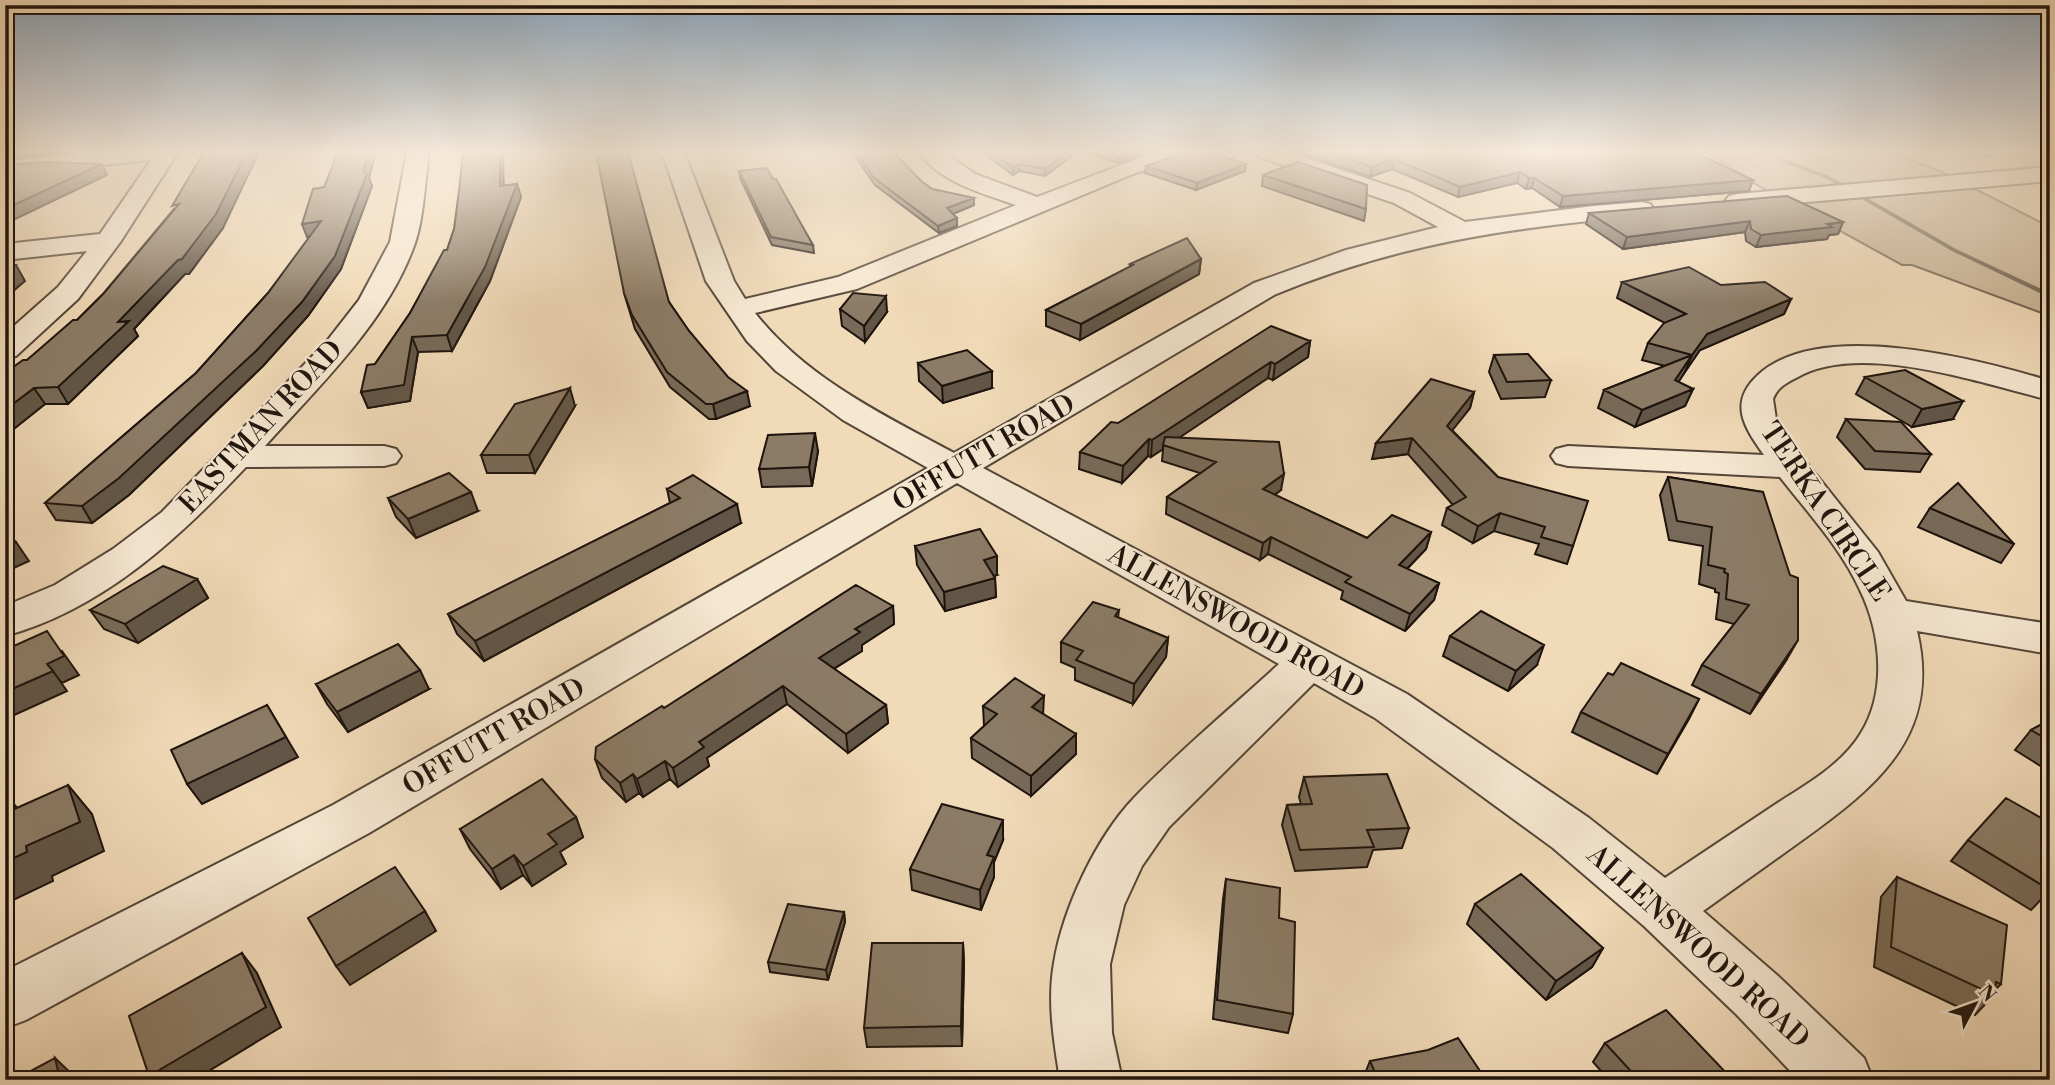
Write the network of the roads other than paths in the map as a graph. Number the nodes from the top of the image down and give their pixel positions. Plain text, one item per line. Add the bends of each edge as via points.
1 (133, 203) edge
2 (410, 203) edge
3 (691, 203) edge
4 (1034, 203) edge
5 (1046, 203) edge
6 (1411, 203) edge
7 (1712, 203) edge
8 (1040, 205) junction
9 (1459, 229) junction
10 (108, 241) junction
11 (5, 252) edge
12 (737, 309) junction
13 (5, 349) edge
14 (2050, 391) edge
15 (384, 456) dead end
16 (1568, 456) dead end
17 (237, 457) junction
18 (1791, 467) junction
19 (956, 469) junction
20 (1894, 613) junction
21 (5, 622) edge
22 (2050, 639) edge
23 (1310, 661) junction
24 (1663, 909) junction
25 (5, 1001) edge
26 (1091, 1080) edge
27 (1842, 1080) edge

1 - 10 street
2 - 17 street, EASTMAN ROAD via 403,242 372,302 338,347
3 - 12 street, ALLENSWOOD ROAD via 720,281
4 - 8 street
5 - 8 street
6 - 9 street
7 - 9 street, OFFUTT ROAD
8 - 12 street via 847,283
9 - 19 street, OFFUTT ROAD via 1353,254 1264,289
10 - 11 street
10 - 13 street via 68,293
12 - 19 street, ALLENSWOOD ROAD via 757,335 818,389
14 - 18 street, TERKA CIRCLE via 1994,374 1904,357 1832,356 1803,362 1778,373 1761,388 1756,405 1762,426
15 - 17 street
16 - 18 street
17 - 21 street, EASTMAN ROAD via 175,520 127,558 69,594
18 - 20 street, TERKA CIRCLE via 1848,538
19 - 23 street, ALLENSWOOD ROAD
19 - 25 street, OFFUTT ROAD via 351,819
20 - 22 street
20 - 24 street, TERKA CIRCLE via 1900,685 1891,720 1870,759 1832,792
23 - 24 street, ALLENSWOOD ROAD via 1391,706 1477,764
23 - 26 street via 1152,813 1122,853 1097,905 1083,964 1082,1033
24 - 27 street, ALLENSWOOD ROAD

